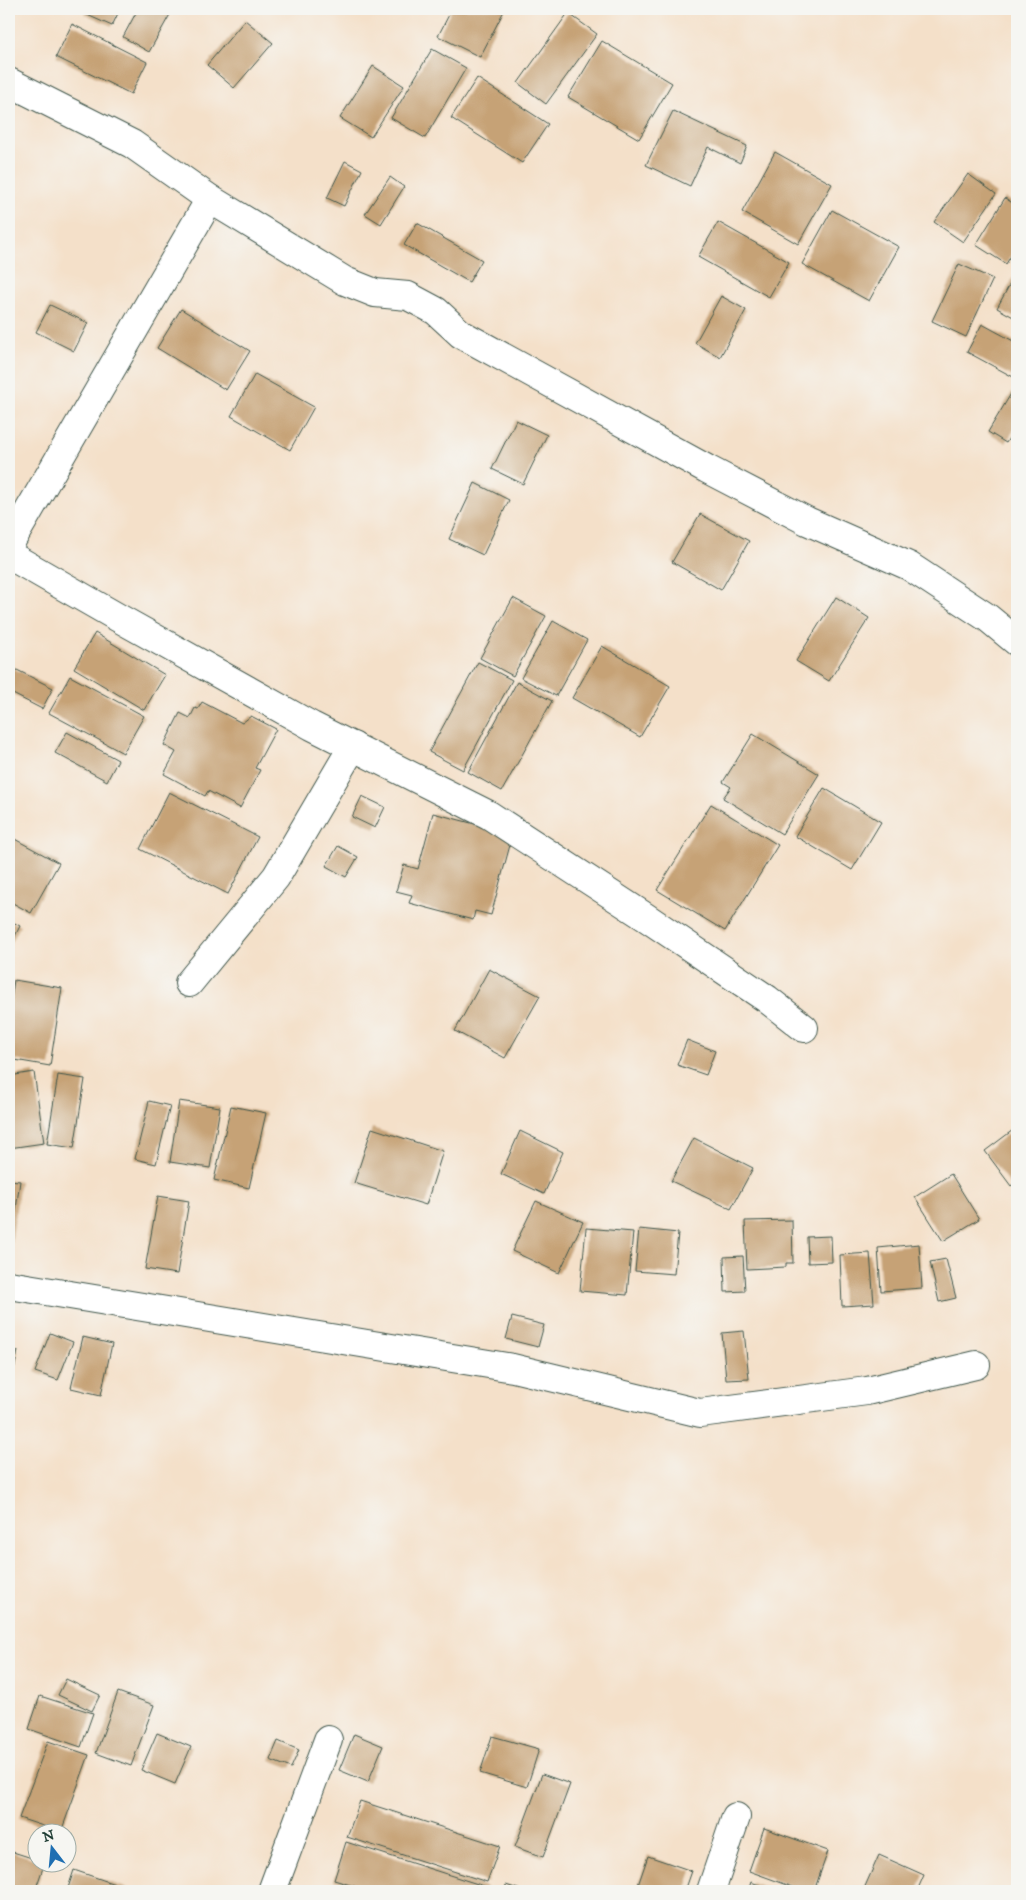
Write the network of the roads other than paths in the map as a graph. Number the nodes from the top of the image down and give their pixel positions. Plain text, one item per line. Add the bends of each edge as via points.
1 (9, 82) edge
2 (210, 199) junction
3 (9, 544) edge
4 (9, 555) edge
5 (1017, 642) edge
6 (353, 746) junction
7 (189, 983) dead end
8 (804, 1028) dead end
9 (9, 1285) edge
10 (976, 1365) dead end
11 (328, 1740) dead end
12 (736, 1817) dead end
13 (272, 1891) edge
14 (711, 1891) edge

1 - 2 street via 132,144
2 - 3 street
2 - 5 street via 345,281 375,293 408,296 422,303 461,334 707,469 807,521 909,566 988,618
4 - 6 street
6 - 7 street via 276,877
6 - 8 street via 489,815 767,999
9 - 10 street via 513,1368 700,1413 868,1391
11 - 13 street
12 - 14 street

